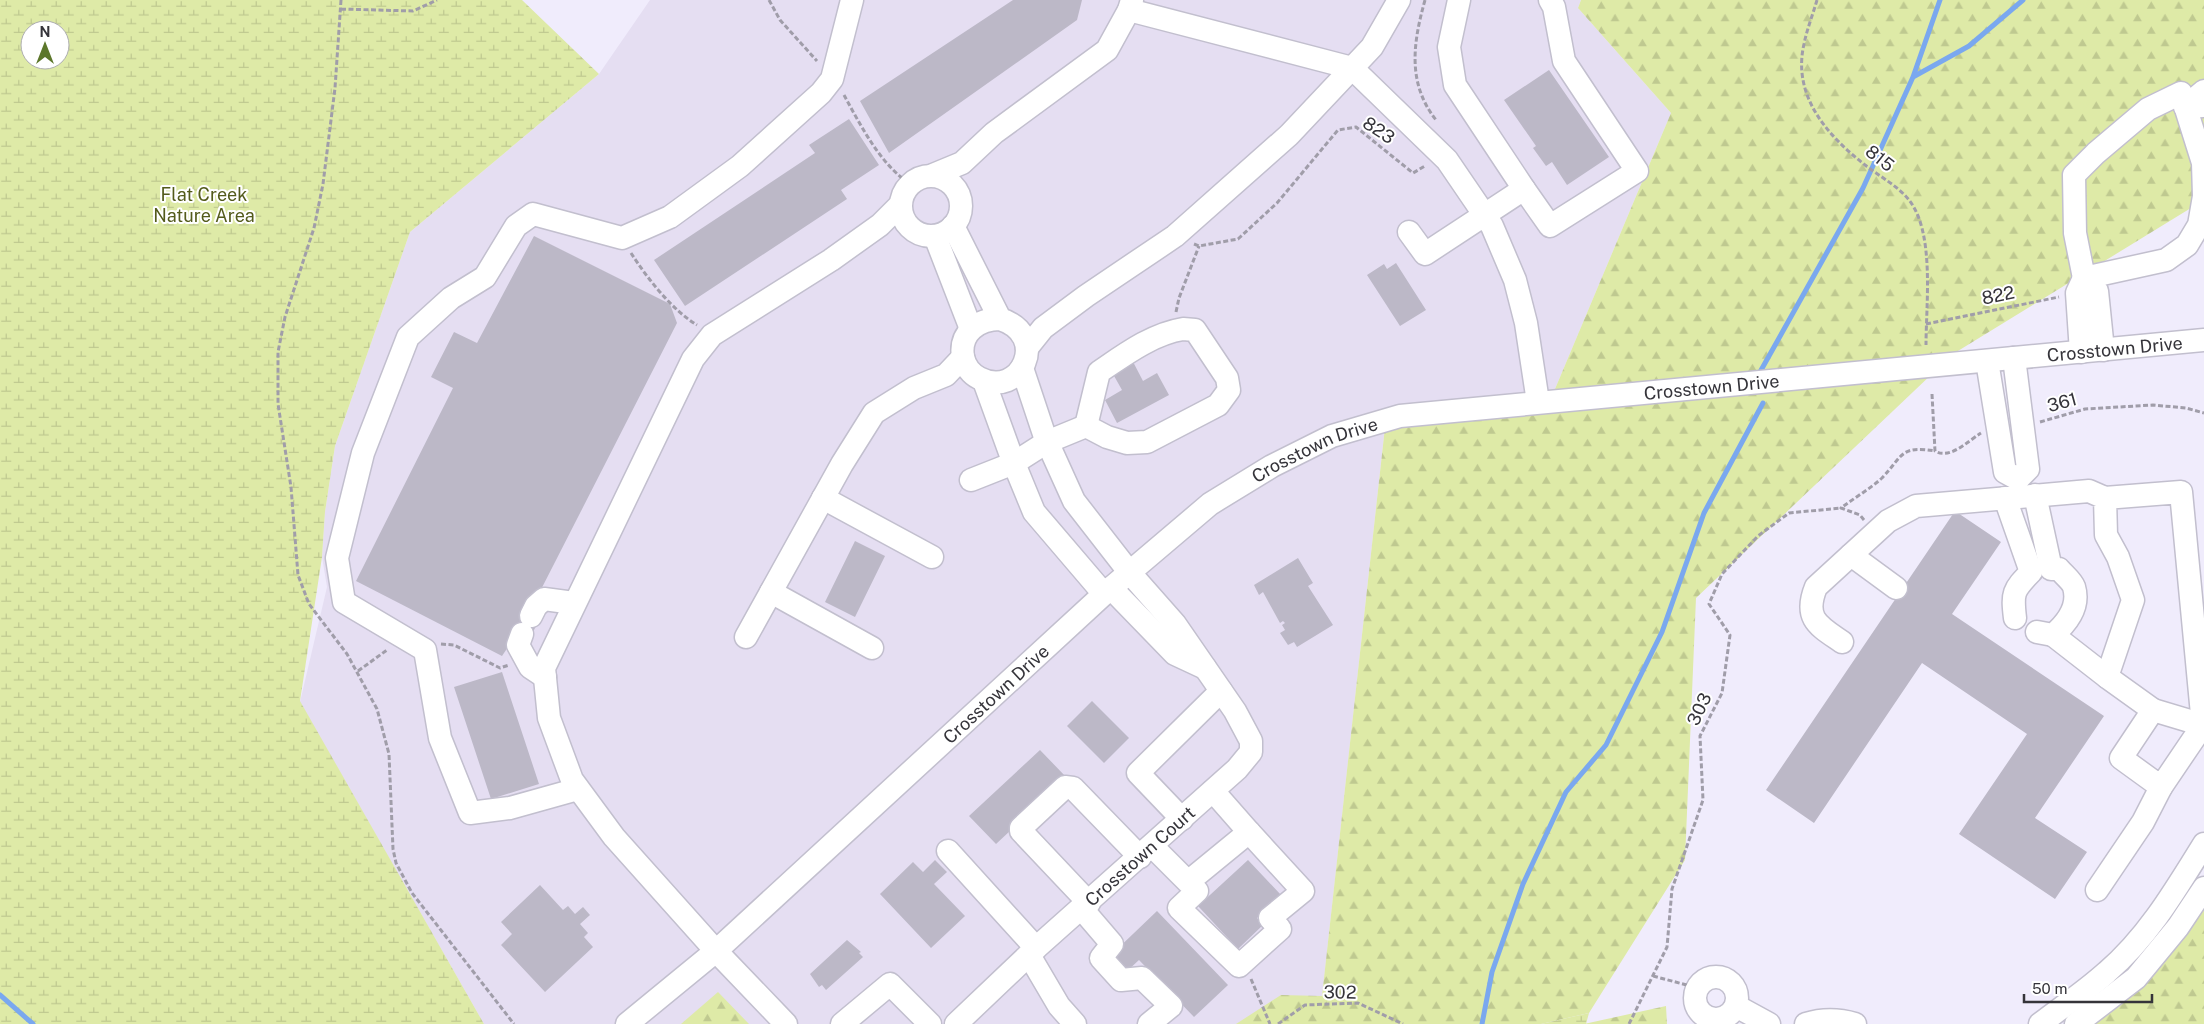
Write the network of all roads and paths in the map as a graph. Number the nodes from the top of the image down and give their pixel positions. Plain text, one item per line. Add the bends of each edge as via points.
1 (341, 0) edge
2 (437, 0) edge
3 (769, 0) edge
4 (852, 0) edge
5 (1399, 0) edge
6 (1425, 0) edge
7 (1459, 0) edge
8 (1550, 0) edge
9 (1817, 0) edge
10 (1130, 5) edge
11 (799, 39) dead end
12 (1352, 68) junction
13 (832, 78) junction
14 (2204, 91) edge
15 (2195, 106) edge
16 (1439, 124) dead end
17 (1441, 155) junction
18 (962, 163) junction
19 (934, 176) junction
20 (910, 184) junction
21 (954, 186) junction
22 (1524, 189) junction
23 (1484, 214) junction
24 (904, 215) junction
25 (944, 231) junction
26 (1409, 232) dead end
27 (1175, 236) junction
28 (622, 238) junction
29 (1199, 246) junction
30 (2080, 286) junction
31 (685, 318) dead end
32 (1926, 324) junction
33 (970, 329) junction
34 (1173, 330) junction
35 (2204, 340) edge
36 (1017, 341) junction
37 (1926, 345) dead end
38 (2092, 351) junction
39 (2014, 358) junction
40 (1987, 361) junction
41 (974, 371) junction
42 (1932, 394) dead end
43 (1538, 402) junction
44 (2204, 413) edge
45 (2023, 424) junction
46 (1998, 425) junction
47 (1086, 426) junction
48 (1004, 438) junction
49 (1033, 451) junction
50 (1935, 451) junction
51 (970, 480) dead end
52 (2019, 492) junction
53 (823, 498) junction
54 (2105, 498) junction
55 (1840, 508) junction
56 (1876, 532) junction
57 (1851, 555) junction
58 (932, 556) dead end
59 (2041, 570) junction
60 (1130, 573) junction
61 (1896, 588) dead end
62 (1107, 591) junction
63 (771, 592) junction
64 (574, 603) junction
65 (2015, 618) dead end
66 (746, 637) dead end
67 (1842, 642) dead end
68 (402, 643) junction
69 (872, 648) dead end
70 (512, 664) dead end
71 (1206, 668) junction
72 (358, 671) dead end
73 (545, 677) junction
74 (2106, 677) junction
75 (1221, 691) junction
76 (2153, 710) junction
77 (2203, 724) edge
78 (2161, 787) junction
79 (578, 788) junction
80 (1212, 791) junction
81 (1182, 819) junction
82 (1249, 832) junction
83 (2204, 844) edge
84 (948, 851) dead end
85 (1146, 851) junction
86 (1188, 882) junction
87 (2204, 888) edge
88 (2097, 890) dead end
89 (1085, 906) junction
90 (716, 951) junction
91 (1033, 952) junction
92 (1239, 966) junction
93 (1652, 976) junction
94 (1698, 988) junction
95 (1736, 1006) junction
96 (627, 1024) edge
97 (786, 1024) edge
98 (842, 1024) edge
99 (930, 1024) edge
100 (956, 1024) edge
101 (1076, 1024) edge
102 (1149, 1024) edge
103 (1270, 1024) edge
104 (1278, 1024) edge
105 (1403, 1024) edge
106 (1630, 1024) edge
107 (1769, 1024) edge
108 (1806, 1024) edge
109 (1855, 1024) edge
110 (2040, 1024) edge
111 (2076, 1024) edge

1 - 2 path via 341,9 413,11
3 - 11 path via 780,20
4 - 13 street
5 - 12 street via 1372,47
6 - 16 path via 1414,50 1416,68 1419,92
7 - 22 street via 1448,47 1455,85
8 - 22 street via 1564,61 1637,171 1550,226
9 - 32 path, 815 via 1803,45 1807,99 1835,138 1909,200 1925,237
10 - 12 street
10 - 18 street via 1107,50 994,133
12 - 17 street
12 - 27 street via 1289,135
13 - 20 path via 875,146 898,176
13 - 28 street via 820,93 740,166 670,217
14 - 15 street
15 - 30 street via 2204,196 2199,225 2187,245 2166,260
15 - 30 street via 2181,93 2148,110 2074,175
17 - 23 street
17 - 29 path, 823 via 1413,173 1356,127 1338,130 1277,203 1238,239
18 - 19 street
18 - 21 street
19 - 20 street via 925,176
19 - 21 street
20 - 24 street via 905,190
21 - 25 street via 961,202 958,219
22 - 23 street
23 - 26 street via 1425,254
23 - 43 street via 1515,280 1526,323
24 - 25 street via 920,234
24 - 64 street via 880,225 832,260 712,335 693,359
25 - 33 street
25 - 36 street
27 - 29 path
27 - 36 street via 1043,328
28 - 31 path via 642,269
28 - 68 street via 533,214 516,226 485,277 451,298 408,337 363,453 337,558 344,602
29 - 34 path via 1179,298
30 - 32 path, 822
30 - 38 street via 2097,291
32 - 37 path, 815
33 - 36 street via 989,318
33 - 41 street via 963,347
34 - 47 street via 1132,350 1099,372
34 - 47 street via 1195,330 1227,378 1229,390 1218,405 1147,442 1127,443
35 - 38 street, Crosstown Drive
36 - 41 street via 1014,376 994,382
36 - 49 street
38 - 39 street, Crosstown Drive
39 - 40 street, Crosstown Drive
39 - 45 street
40 - 43 street, Crosstown Drive
40 - 46 street
41 - 48 street
41 - 53 street via 946,375 914,388 874,413
42 - 50 path
43 - 60 street, Crosstown Drive via 1400,416 1332,436 1272,466 1210,504
44 - 45 path, 361 via 2153,405 2085,409
45 - 52 street via 2028,469
46 - 50 path via 1952,452 1940,454
46 - 52 street via 2005,472
47 - 49 street
48 - 49 street
48 - 49 street
49 - 51 street
49 - 60 street, Crosstown Court via 1061,473 1074,501
49 - 62 street via 1034,512
50 - 55 path via 1917,448 1900,454 1881,479
52 - 54 street via 2089,490
52 - 56 street via 1916,506 1888,521
52 - 59 street
52 - 59 street
53 - 58 street
53 - 63 street
54 - 74 street via 2106,535 2118,557 2133,600
54 - 77 street via 2181,492
55 - 56 path via 1860,515
55 - 93 path, 303 via 1789,513 1758,536 1722,574 1709,604 1730,635 1722,693 1700,736 1703,800 1672,888 1667,947
56 - 57 street
57 - 61 street
57 - 67 street via 1816,587 1810,602 1817,624
59 - 65 street via 2015,588
59 - 74 street via 2059,569 2074,586 2075,604 2066,624 2045,633
60 - 62 street, Crosstown Drive
60 - 71 street, Crosstown Court via 1175,624
62 - 71 street via 1175,654
62 - 90 street, Crosstown Drive
63 - 66 street
63 - 69 street
64 - 73 street via 544,668
64 - 73 street via 544,599 536,606 518,645 530,667
68 - 70 path via 454,645 500,668
68 - 72 path
68 - 79 street via 425,650 440,738 470,813 510,808
71 - 75 street, Crosstown Court
73 - 79 street via 549,718
74 - 76 street
75 - 80 street, Crosstown Court via 1252,741 1252,752
75 - 81 street via 1138,773
76 - 77 street
76 - 78 street via 2121,758
77 - 78 street
78 - 88 street via 2143,822
79 - 90 street via 614,837
80 - 81 street, Crosstown Court
80 - 82 street
81 - 85 street, Crosstown Court
82 - 86 street
82 - 92 street via 1303,890 1270,918 1280,929
83 - 110 street via 2148,929 2129,951
84 - 91 street
85 - 86 street
85 - 89 street, Crosstown Court
85 - 89 street via 1072,788 1065,787 1021,831
86 - 92 street via 1197,890 1178,908
87 - 111 street via 2178,927 2136,978
89 - 91 street, Crosstown Court
89 - 102 street via 1112,944 1102,958 1121,980 1142,978 1171,1006
90 - 96 street, Crosstown Drive
90 - 97 street
91 - 100 street, Crosstown Court
91 - 101 street via 1059,1006
92 - 103 path via 1251,979
93 - 94 path
93 - 106 path, 303
94 - 95 street via 1708,979 1722,978 1737,992
94 - 95 street via 1697,1008 1707,1017 1727,1017
95 - 107 street
98 - 99 street via 890,984
104 - 105 path, 302 via 1305,1005 1358,1003
108 - 109 street via 1820,1020 1844,1020

